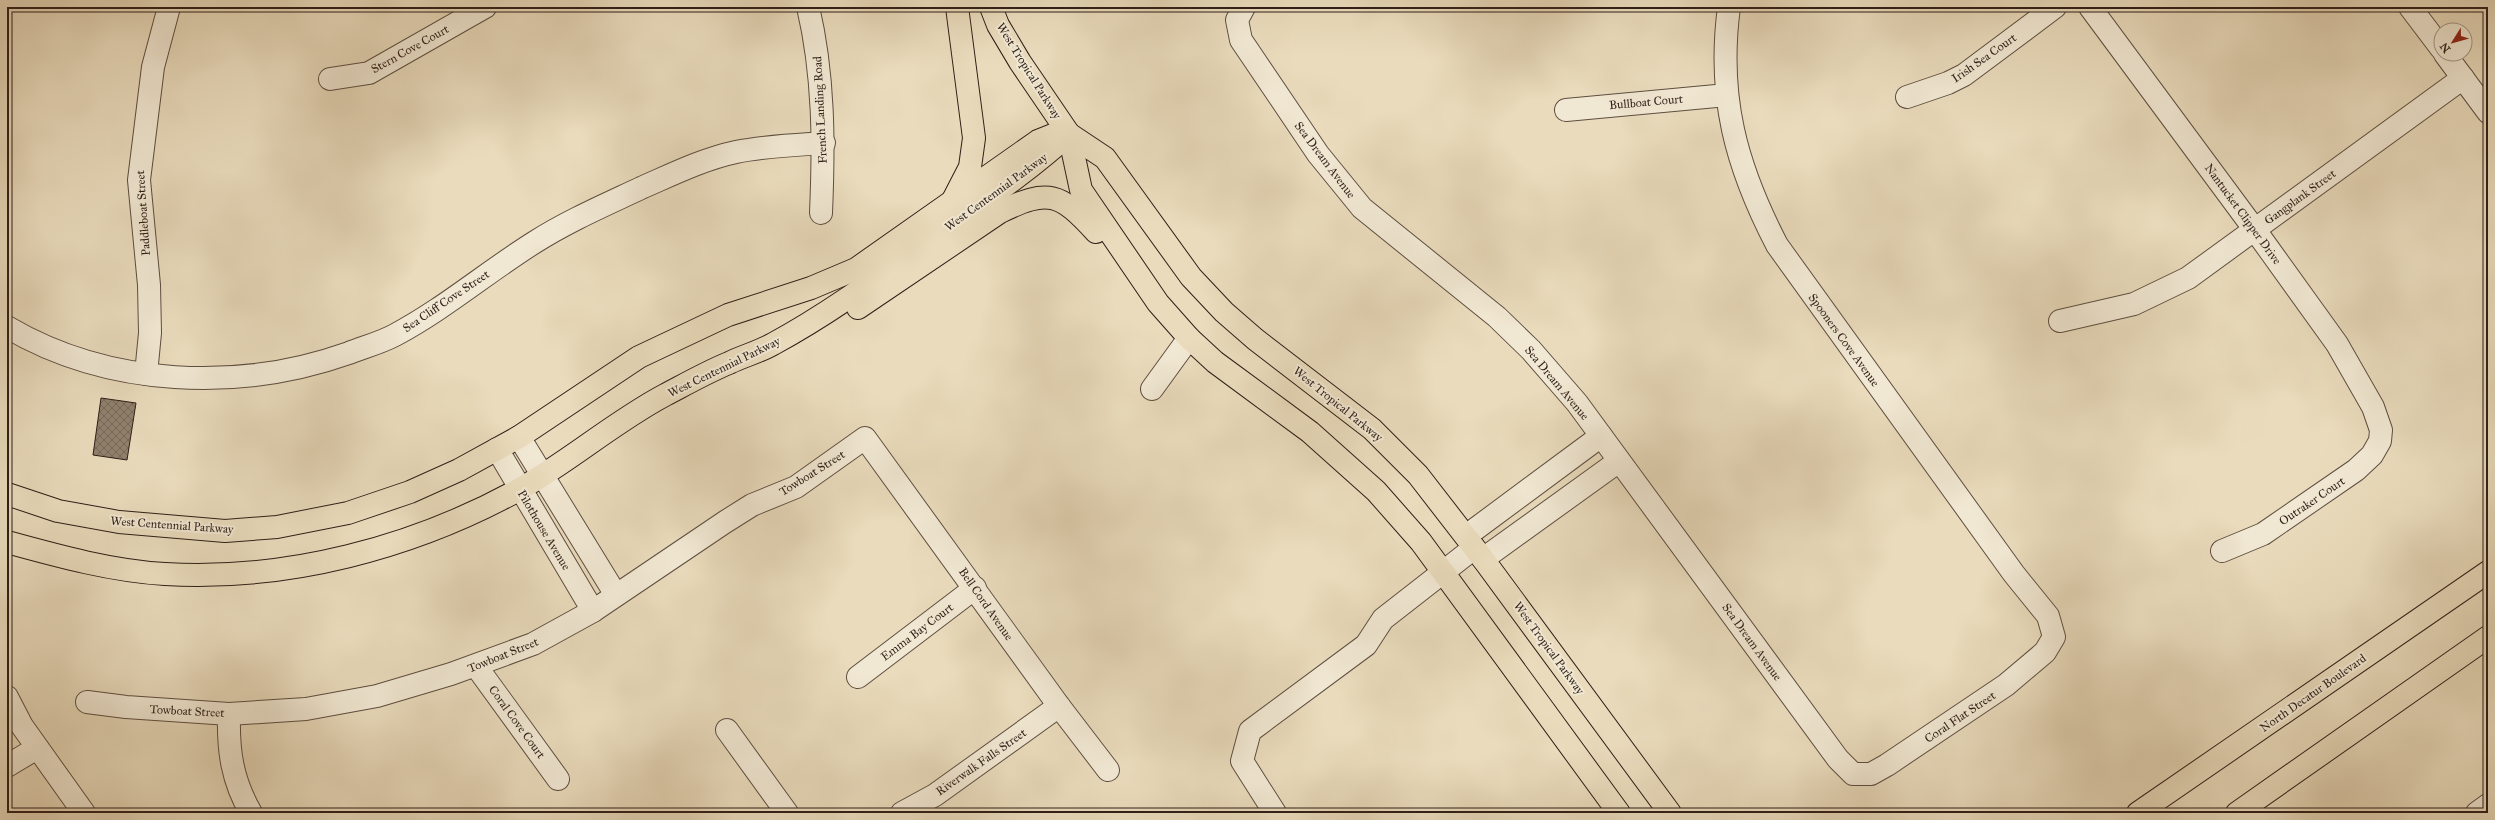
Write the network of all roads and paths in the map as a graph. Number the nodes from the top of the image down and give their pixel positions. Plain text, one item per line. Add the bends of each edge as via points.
1 (169, 7) edge
2 (485, 7) edge
3 (808, 7) edge
4 (957, 7) edge
5 (991, 7) edge
6 (1729, 7) edge
7 (2055, 7) edge
8 (2090, 7) edge
9 (2410, 7) edge
10 (1240, 14) edge
11 (2433, 37) edge
12 (2451, 62) edge
13 (2463, 78) junction
14 (330, 79) dead end
15 (1727, 95) junction
16 (1907, 97) dead end
17 (1566, 110) dead end
18 (2488, 112) edge
19 (1069, 134) junction
20 (824, 144) junction
21 (951, 203) junction
22 (821, 213) dead end
23 (2255, 230) junction
24 (1158, 303) junction
25 (2060, 321) dead end
26 (7, 327) edge
27 (1189, 338) junction
28 (771, 346) junction
29 (146, 374) junction
30 (1152, 389) dead end
31 (2381, 430) joint
32 (1601, 436) junction
33 (519, 437) junction
34 (865, 438) joint
35 (497, 449) junction
36 (1619, 461) junction
37 (543, 475) junction
38 (1546, 476) junction
39 (519, 489) junction
40 (7, 494) edge
41 (1564, 500) junction
42 (7, 542) edge
43 (1474, 548) junction
44 (2222, 551) dead end
45 (1443, 572) junction
46 (2488, 572) edge
47 (975, 588) junction
48 (616, 595) junction
49 (593, 611) junction
50 (2054, 637) joint
51 (2488, 637) edge
52 (476, 666) junction
53 (858, 677) dead end
54 (7, 697) edge
55 (87, 702) dead end
56 (1059, 706) junction
57 (229, 714) junction
58 (727, 730) dead end
59 (37, 748) junction
60 (7, 766) edge
61 (1108, 770) dead end
62 (1854, 774) joint
63 (558, 779) dead end
64 (2488, 805) edge
65 (84, 813) edge
66 (251, 813) edge
67 (787, 813) edge
68 (902, 813) edge
69 (1275, 813) edge
70 (1619, 813) edge
71 (1670, 813) edge
72 (2138, 813) edge
73 (2237, 813) edge
74 (2477, 813) edge

1 - 29 street, Paddleboat Street via 153,67 139,180 149,292 150,333
2 - 14 street, Stern Cove Court via 369,73
3 - 20 street, French Landing Road via 817,45
4 - 21 main road via 974,138 970,167
5 - 19 main road, West Tropical Parkway via 998,25 1020,62
6 - 15 street, Spooners Cove Avenue via 1725,56
7 - 16 street, Irish Sea Court via 1964,75
8 - 23 street, Nantucket Clipper Drive
9 - 11 street
10 - 32 street, Sea Dream Avenue via 1241,40 1254,62 1342,185 1383,226 1497,317 1549,370
12 - 13 street
13 - 18 street
13 - 23 street, Gangplank Street
15 - 17 street, Bullboat Court
15 - 50 street, Spooners Cove Avenue via 1739,156 1748,186 1777,246 2014,574 2048,616
19 - 21 main road, West Centennial Parkway via 1053,135 1038,141
19 - 24 main road, West Tropical Parkway via 1080,190
19 - 28 main road, West Centennial Parkway via 1036,164 847,299
19 - 43 main road, West Tropical Parkway via 1105,158 1191,277 1224,312 1372,429 1418,475
20 - 22 street, French Landing Road
20 - 29 street, Sea Cliff Cove Street via 769,146 734,152 657,181 555,230 426,317 392,336 335,358 268,373 194,378
21 - 33 main road, West Centennial Parkway via 856,269 811,288 728,315 639,357
23 - 25 street, Gangplank Street via 2188,278 2161,292 2134,304
23 - 31 street, Nantucket Clipper Drive via 2344,356 2373,407
24 - 27 main road, West Tropical Parkway
24 - 28 main road via 1075,210 1062,200 1040,198 1020,202 1000,212 833,324
26 - 29 street, Sea Cliff Cove Street via 66,355 111,369
27 - 30 street
27 - 45 main road, West Tropical Parkway via 1220,366 1339,456 1376,491 1421,542
28 - 37 main road, West Centennial Parkway via 726,364 663,396 605,430
31 - 44 street, Outraker Court via 2380,440 2372,455 2356,470 2263,534
32 - 36 street, Sea Dream Avenue
32 - 38 street
33 - 35 main road, West Centennial Parkway
33 - 37 street
34 - 47 street, Bell Cord Avenue
34 - 48 street, Towboat Street via 796,487 752,505
35 - 39 street, Pilothouse Avenue
35 - 40 main road, West Centennial Parkway via 410,492 348,513 277,528 225,531 119,522 58,511
36 - 41 street
36 - 62 street, Sea Dream Avenue via 1822,737
37 - 39 main road, West Centennial Parkway
37 - 48 street
38 - 41 street
38 - 43 street
39 - 42 main road, West Centennial Parkway via 425,532 360,553 286,568 226,574 164,574 111,566
39 - 49 street, Pilothouse Avenue
41 - 43 street
43 - 45 street
43 - 71 main road, West Tropical Parkway
45 - 69 street via 1383,619 1366,645 1250,731 1242,761
45 - 70 main road, West Tropical Parkway
46 - 72 main road, North Decatur Boulevard
47 - 53 street, Emma Bay Court
47 - 56 street, Bell Cord Avenue
48 - 49 street, Towboat Street
49 - 52 street, Towboat Street via 533,644
50 - 62 street, Coral Flat Street via 2045,652 2031,666 1988,698 1871,774
51 - 73 main road
52 - 57 street, Towboat Street via 342,704
52 - 63 street, Coral Cove Court
54 - 59 street
55 - 57 street, Towboat Street via 133,708
56 - 61 street, Bell Cord Avenue
56 - 68 street, Riverwalk Falls Street via 935,795
57 - 66 street via 228,746 234,773
58 - 67 street
59 - 60 street
59 - 65 street
64 - 74 street

